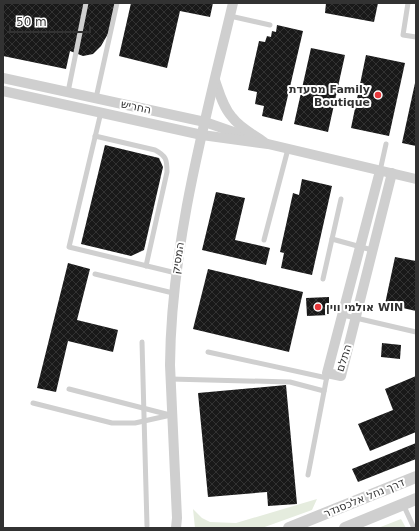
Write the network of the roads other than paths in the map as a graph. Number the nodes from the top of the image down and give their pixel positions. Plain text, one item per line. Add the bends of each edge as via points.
1 (86, 3) edge
2 (117, 3) edge
3 (233, 3) edge
4 (408, 3) edge
5 (230, 16) junction
6 (270, 25) dead end
7 (416, 37) edge
8 (3, 78) edge
9 (214, 80) junction
10 (3, 90) edge
11 (68, 92) junction
12 (96, 98) junction
13 (101, 112) junction
14 (205, 122) junction
15 (202, 135) junction
16 (95, 136) junction
17 (268, 144) junction
18 (386, 144) dead end
19 (288, 149) junction
20 (380, 171) junction
21 (392, 173) junction
22 (416, 179) edge
23 (341, 199) dead end
24 (332, 239) junction
25 (264, 240) dead end
26 (360, 247) junction
27 (372, 250) junction
28 (146, 266) junction
29 (176, 273) junction
30 (95, 274) dead end
31 (323, 279) dead end
32 (173, 293) junction
33 (343, 315) junction
34 (355, 318) junction
35 (416, 332) edge
36 (142, 342) dead end
37 (208, 352) dead end
38 (327, 375) junction
39 (170, 379) junction
40 (69, 389) dead end
41 (324, 391) junction
42 (32, 403) dead end
43 (144, 408) junction
44 (172, 415) junction
45 (144, 421) junction
46 (308, 475) dead end
47 (416, 477) edge
48 (416, 499) edge
49 (403, 504) junction
50 (176, 523) edge
51 (147, 526) dead end
52 (181, 528) edge
53 (289, 528) edge
54 (345, 528) edge
55 (414, 528) edge

1 - 11 lane
2 - 12 lane
3 - 5 street, המסיק
4 - 7 lane via 403,35
5 - 6 lane
5 - 9 street, המסיק
8 - 11 street, החריש
9 - 14 street, המסיק
9 - 17 street via 231,117
10 - 13 street, החריש
11 - 12 street, החריש
12 - 14 street, החריש
13 - 15 street, החריש
13 - 16 lane
14 - 15 street, המסיק
14 - 17 street, החריש
15 - 17 street, החריש
15 - 29 street, המסיק
16 - 28 lane via 154,150 162,154 167,161 167,172
16 - 28 lane via 69,247
17 - 19 street, החריש
18 - 20 lane
19 - 20 street, החריש
19 - 25 lane
20 - 21 street, החריש
20 - 26 street, התלם
21 - 22 street, החריש
21 - 27 street, התלם
23 - 24 lane
24 - 26 lane
24 - 31 lane
26 - 27 lane
26 - 33 street, התלם
27 - 34 street, התלם
28 - 29 lane
29 - 32 street, המסיק
30 - 32 lane
32 - 39 street, המסיק
33 - 34 lane
33 - 38 street, התלם
34 - 35 lane
34 - 38 street, התלם via 341,376
36 - 43 lane
37 - 38 lane
38 - 41 lane
39 - 41 lane via 290,382
39 - 44 street, המסיק
40 - 43 lane
41 - 46 lane
42 - 45 lane via 112,423
43 - 44 lane
43 - 45 lane
44 - 45 lane
44 - 50 street, המסיק
45 - 51 lane
47 - 53 street, דרך נחל אלכסנדר
48 - 49 street, דרך נחל אלכסנדר
49 - 54 street, דרך נחל אלכסנדר
49 - 55 lane
50 - 52 street, המסיק

